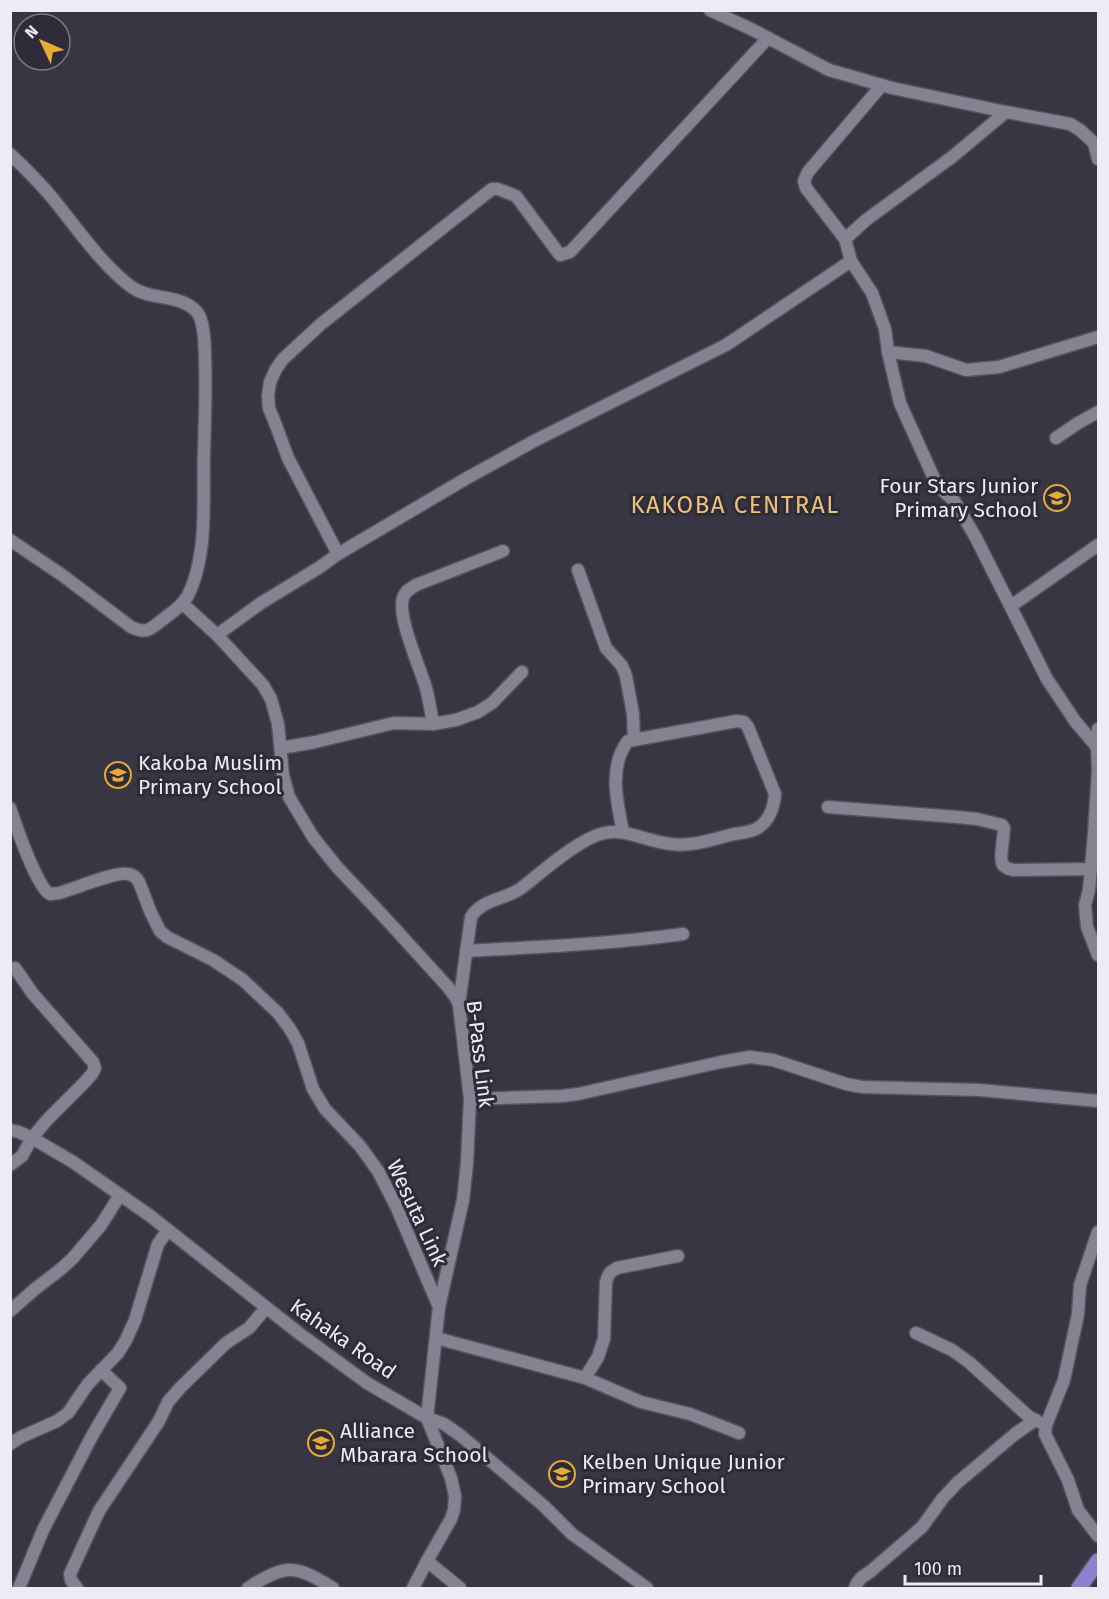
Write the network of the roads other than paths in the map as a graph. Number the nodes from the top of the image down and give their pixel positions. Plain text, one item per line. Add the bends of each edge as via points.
1 (710, 10) edge
2 (768, 38) junction
3 (882, 85) junction
4 (1006, 112) junction
5 (10, 154) edge
6 (1098, 159) edge
7 (845, 240) junction
8 (851, 261) junction
9 (1098, 337) edge
10 (888, 352) junction
11 (1098, 412) edge
12 (1056, 438) dead end
13 (10, 540) edge
14 (1098, 545) edge
15 (503, 551) dead end
16 (338, 554) junction
17 (578, 570) dead end
18 (183, 604) junction
19 (1011, 606) junction
20 (217, 635) junction
21 (522, 672) dead end
22 (433, 724) junction
23 (1098, 729) edge
24 (634, 739) junction
25 (1097, 747) edge
26 (281, 748) junction
27 (828, 807) dead end
28 (10, 808) edge
29 (623, 832) junction
30 (1091, 869) junction
31 (683, 934) dead end
32 (466, 951) junction
33 (1098, 955) edge
34 (15, 968) dead end
35 (459, 1005) junction
36 (470, 1099) junction
37 (1098, 1101) edge
38 (10, 1130) edge
39 (32, 1138) junction
40 (10, 1165) edge
41 (120, 1195) junction
42 (168, 1230) junction
43 (1098, 1232) edge
44 (678, 1256) dead end
45 (439, 1307) junction
46 (266, 1308) junction
47 (10, 1311) edge
48 (916, 1333) dead end
49 (436, 1338) junction
50 (101, 1370) junction
51 (585, 1378) junction
52 (427, 1418) junction
53 (1040, 1423) junction
54 (739, 1433) dead end
55 (10, 1444) edge
56 (1098, 1536) edge
57 (1098, 1561) edge
58 (427, 1562) junction
59 (19, 1588) edge
60 (76, 1588) edge
61 (248, 1588) edge
62 (333, 1588) edge
63 (413, 1588) edge
64 (460, 1588) edge
65 (647, 1588) edge
66 (855, 1588) edge
67 (1079, 1588) edge

1 - 2 street
2 - 3 street via 828,70
2 - 16 street via 570,252 560,255 516,196 492,189 321,324 283,359 270,382 269,408 288,458
3 - 4 street
3 - 7 street via 804,181
4 - 6 street via 1070,124 1094,143
4 - 7 street
5 - 18 street via 46,190 119,277 135,289 186,304 201,321 205,378 204,517 198,566
7 - 8 street
8 - 10 street via 872,293 885,329
8 - 16 street via 726,345 536,440
9 - 10 street via 999,367 966,370 926,356
10 - 19 street via 900,403 929,469 937,485 955,502
11 - 12 street
13 - 18 street via 139,631 151,628
14 - 19 street
15 - 22 street via 405,592 402,600 407,633 426,688
16 - 20 street
17 - 24 street via 606,648 626,676
18 - 20 street, B-Pass Link
19 - 25 street via 1047,679
20 - 26 street, B-Pass Link via 272,699
21 - 22 street via 478,712
22 - 26 street via 394,723
23 - 25 street
24 - 29 street via 623,747 616,776
24 - 29 street via 744,722 775,794 774,804 770,816 758,828 682,846
25 - 30 street
26 - 35 street, B-Pass Link via 289,797 313,837 448,987
27 - 30 street via 977,819 1005,828 1001,860 1006,868
28 - 45 street, Wesuta Link via 35,873 47,892 59,893 125,873 137,877 160,931 243,980 278,1013 298,1043 313,1089 325,1109 378,1171
29 - 32 street via 589,838 520,890 478,907 471,917
30 - 33 street via 1085,905 1087,927
31 - 32 street via 591,945
32 - 35 street
34 - 39 street via 95,1068
35 - 36 street, B-Pass Link
36 - 37 street via 578,1094 750,1057 773,1060 862,1087 980,1090
36 - 45 street, B-Pass Link via 463,1200
38 - 39 street, Kahaka Road
39 - 40 street via 22,1156
39 - 41 street, Kahaka Road
41 - 42 street, Kahaka Road
41 - 47 street via 73,1258
42 - 46 street, Kahaka Road
42 - 50 street via 158,1244 126,1340
43 - 53 street via 1080,1285 1064,1380
44 - 51 street via 610,1272 602,1349
45 - 49 street, B-Pass Link
46 - 52 street, Kahaka Road via 367,1383
46 - 60 street via 249,1328 225,1343 168,1402 99,1511 70,1574
48 - 53 street via 970,1363
49 - 51 street
49 - 52 street, B-Pass Link
50 - 55 street via 68,1413
50 - 59 street via 120,1388 43,1530
51 - 54 street via 641,1402 690,1414
52 - 58 street, B-Pass Link via 455,1496 452,1520
52 - 65 street, Kahaka Road via 460,1435 572,1534
53 - 56 street via 1078,1510
53 - 66 street via 1015,1434 957,1483 922,1527 861,1578
57 - 67 main road
58 - 63 street, B-Pass Link
58 - 64 street
61 - 62 street via 286,1570 315,1577

